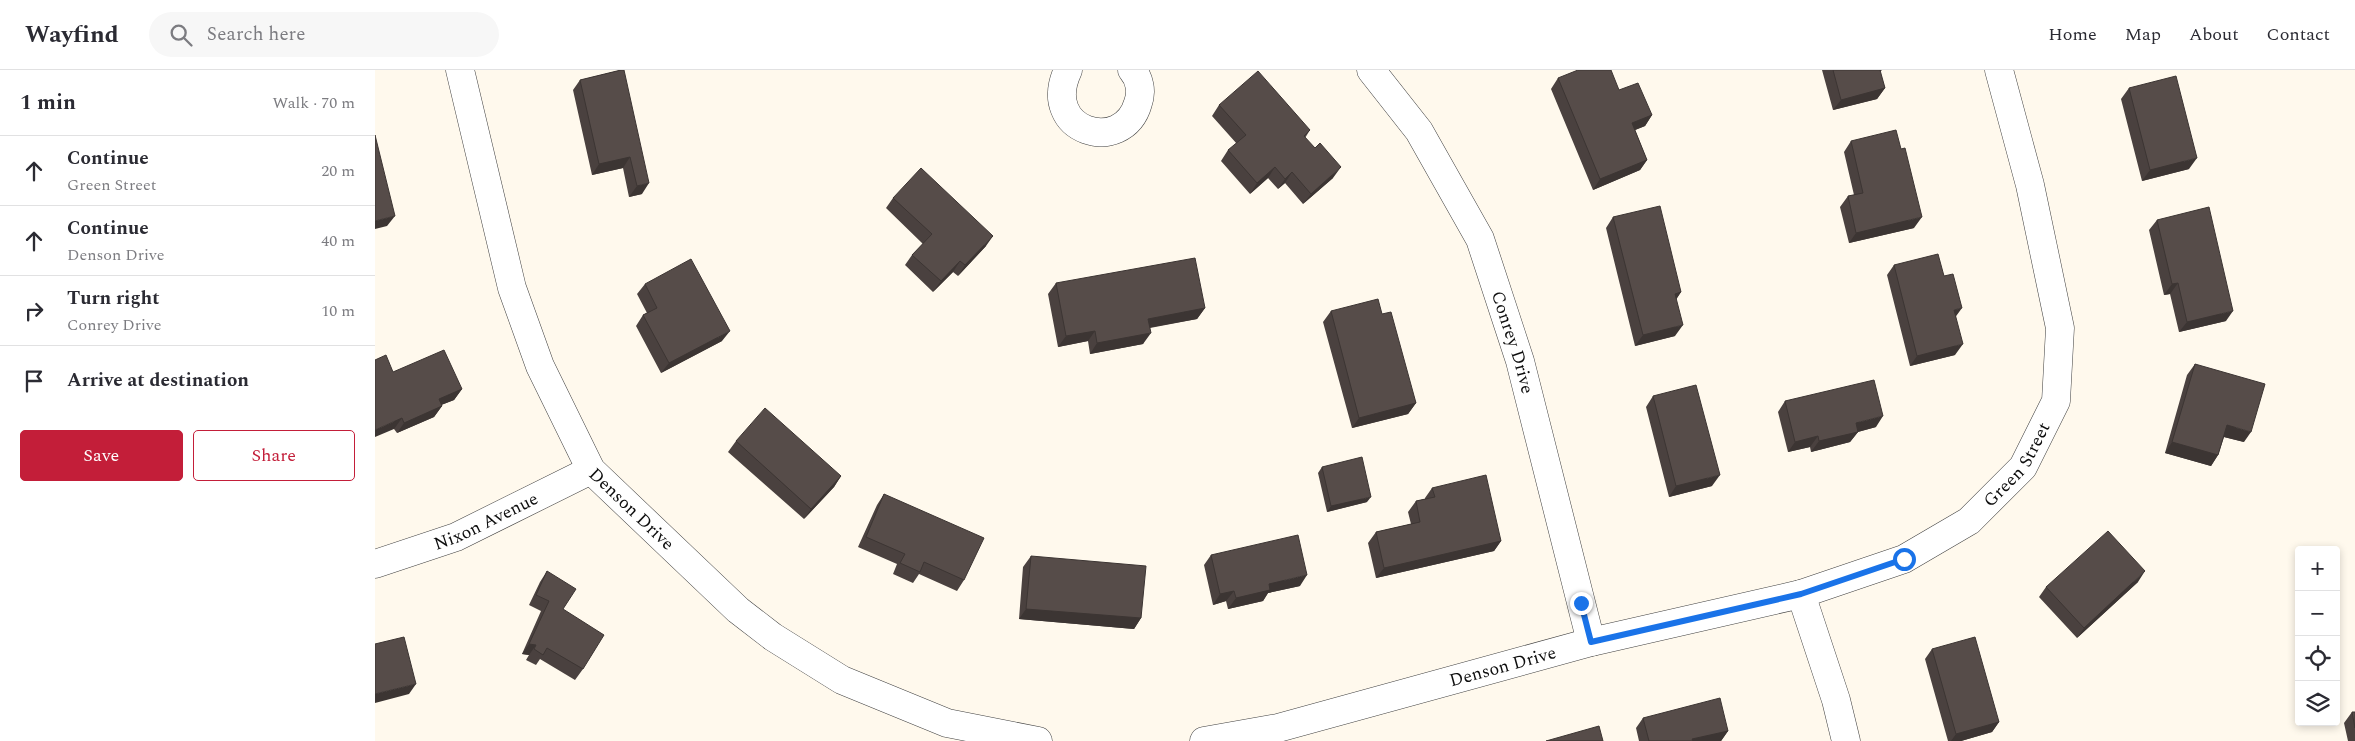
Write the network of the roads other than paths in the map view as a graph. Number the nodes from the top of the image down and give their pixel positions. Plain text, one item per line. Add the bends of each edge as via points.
1 (460, 70) edge
2 (1068, 70) edge
3 (1133, 70) edge
4 (1371, 70) edge
5 (1999, 70) edge
6 (591, 470) junction
7 (375, 564) edge
8 (1801, 594) junction
9 (1591, 642) junction
10 (1038, 741) edge
11 (1204, 741) edge
12 (1845, 741) edge

1 - 6 street, Denson Drive via 512,288 539,366
2 - 3 street via 1062,83 1064,109 1081,128 1094,132 1119,128 1136,110 1140,85
4 - 9 street, Conrey Drive via 1419,131 1480,239 1520,361
5 - 8 street, Green Street via 2030,185 2059,328 2056,401 2023,467 1969,521 1904,559
6 - 7 street, Nixon Avenue via 456,537
6 - 10 street, Denson Drive via 738,610 773,638 842,680 947,723
8 - 9 street, Denson Drive
8 - 12 street via 1836,700
9 - 11 street, Denson Drive via 1278,728

